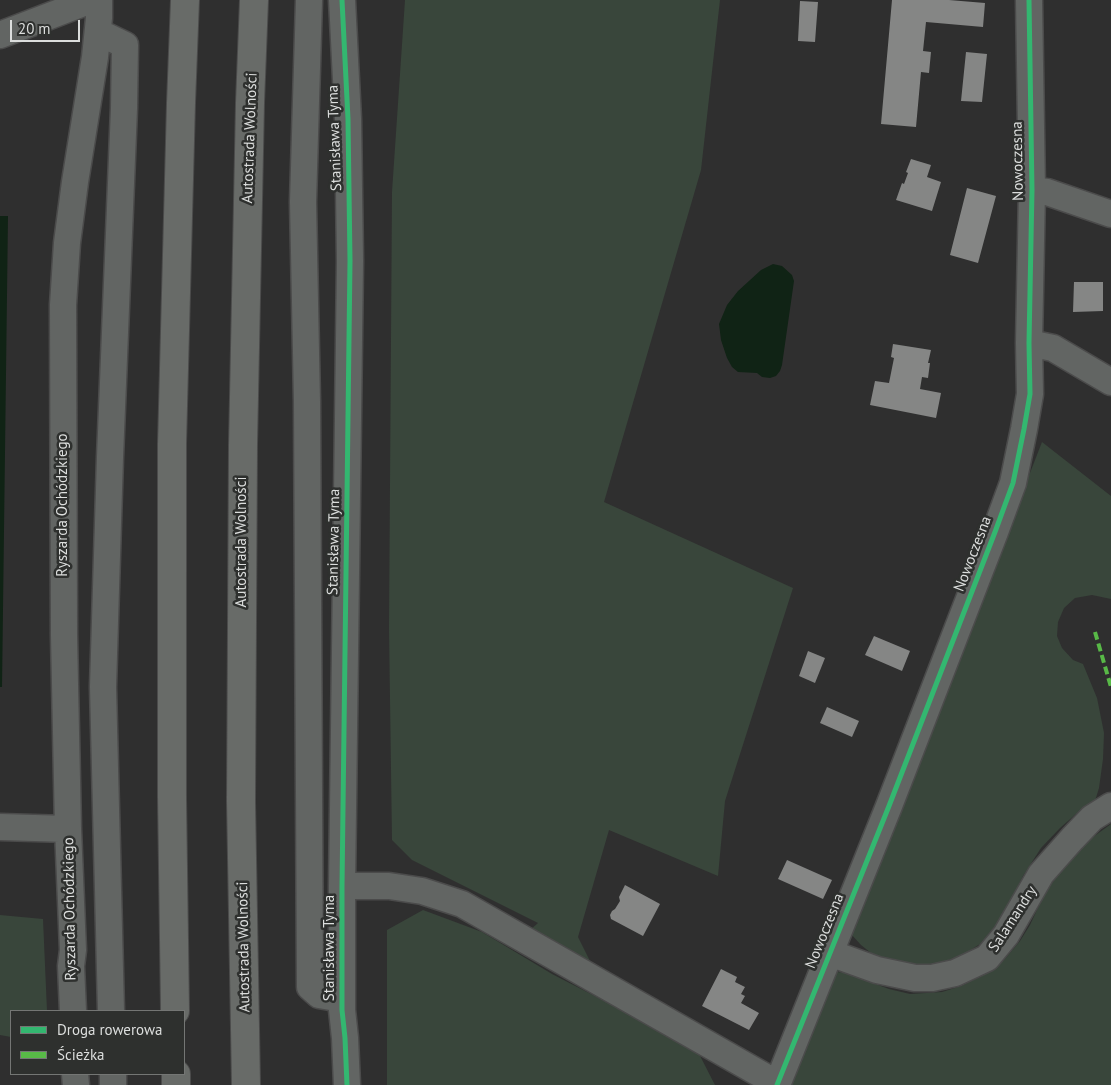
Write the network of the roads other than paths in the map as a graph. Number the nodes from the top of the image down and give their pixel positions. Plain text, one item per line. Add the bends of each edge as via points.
1 (99, 0) edge
2 (185, 0) edge
3 (254, 0) edge
4 (309, 0) edge
5 (342, 0) edge
6 (1028, 0) edge
7 (81, 4) edge
8 (98, 32) junction
9 (0, 35) edge
10 (1032, 190) junction
11 (1111, 214) edge
12 (1029, 343) junction
13 (1111, 382) edge
14 (0, 806) edge
15 (1111, 806) edge
16 (0, 827) edge
17 (68, 829) junction
18 (342, 886) junction
19 (830, 953) junction
20 (342, 999) junction
21 (73, 1010) edge
22 (111, 1010) edge
23 (175, 1010) edge
24 (246, 1085) edge
25 (347, 1085) edge
26 (778, 1085) edge

1 - 8 street, Ryszarda Ochódzkiego
2 - 23 highway via 172,444
3 - 24 highway, Autostrada Wolności via 243,445 242,801
4 - 20 street via 303,202 310,987 319,995
5 - 18 street, Stanisława Tyma via 350,252
6 - 10 street, Nowoczesna
7 - 9 street
8 - 17 street, Ryszarda Ochódzkiego via 67,243 63,306
8 - 22 street via 125,44 103,687
10 - 11 street
10 - 12 street, Nowoczesna
12 - 13 street via 1053,348
12 - 19 street, Nowoczesna via 1030,394 1013,483
14 - 16 street
15 - 19 street, Salamandry via 1092,818 1041,874 1006,935 987,958 955,974 915,978 877,970
16 - 17 street
17 - 21 street, Ryszarda Ochódzkiego
18 - 20 street, Stanisława Tyma
18 - 26 street, Nowoczesna via 389,886 422,891 462,904
19 - 26 street, Nowoczesna
20 - 25 street, Stanisława Tyma

